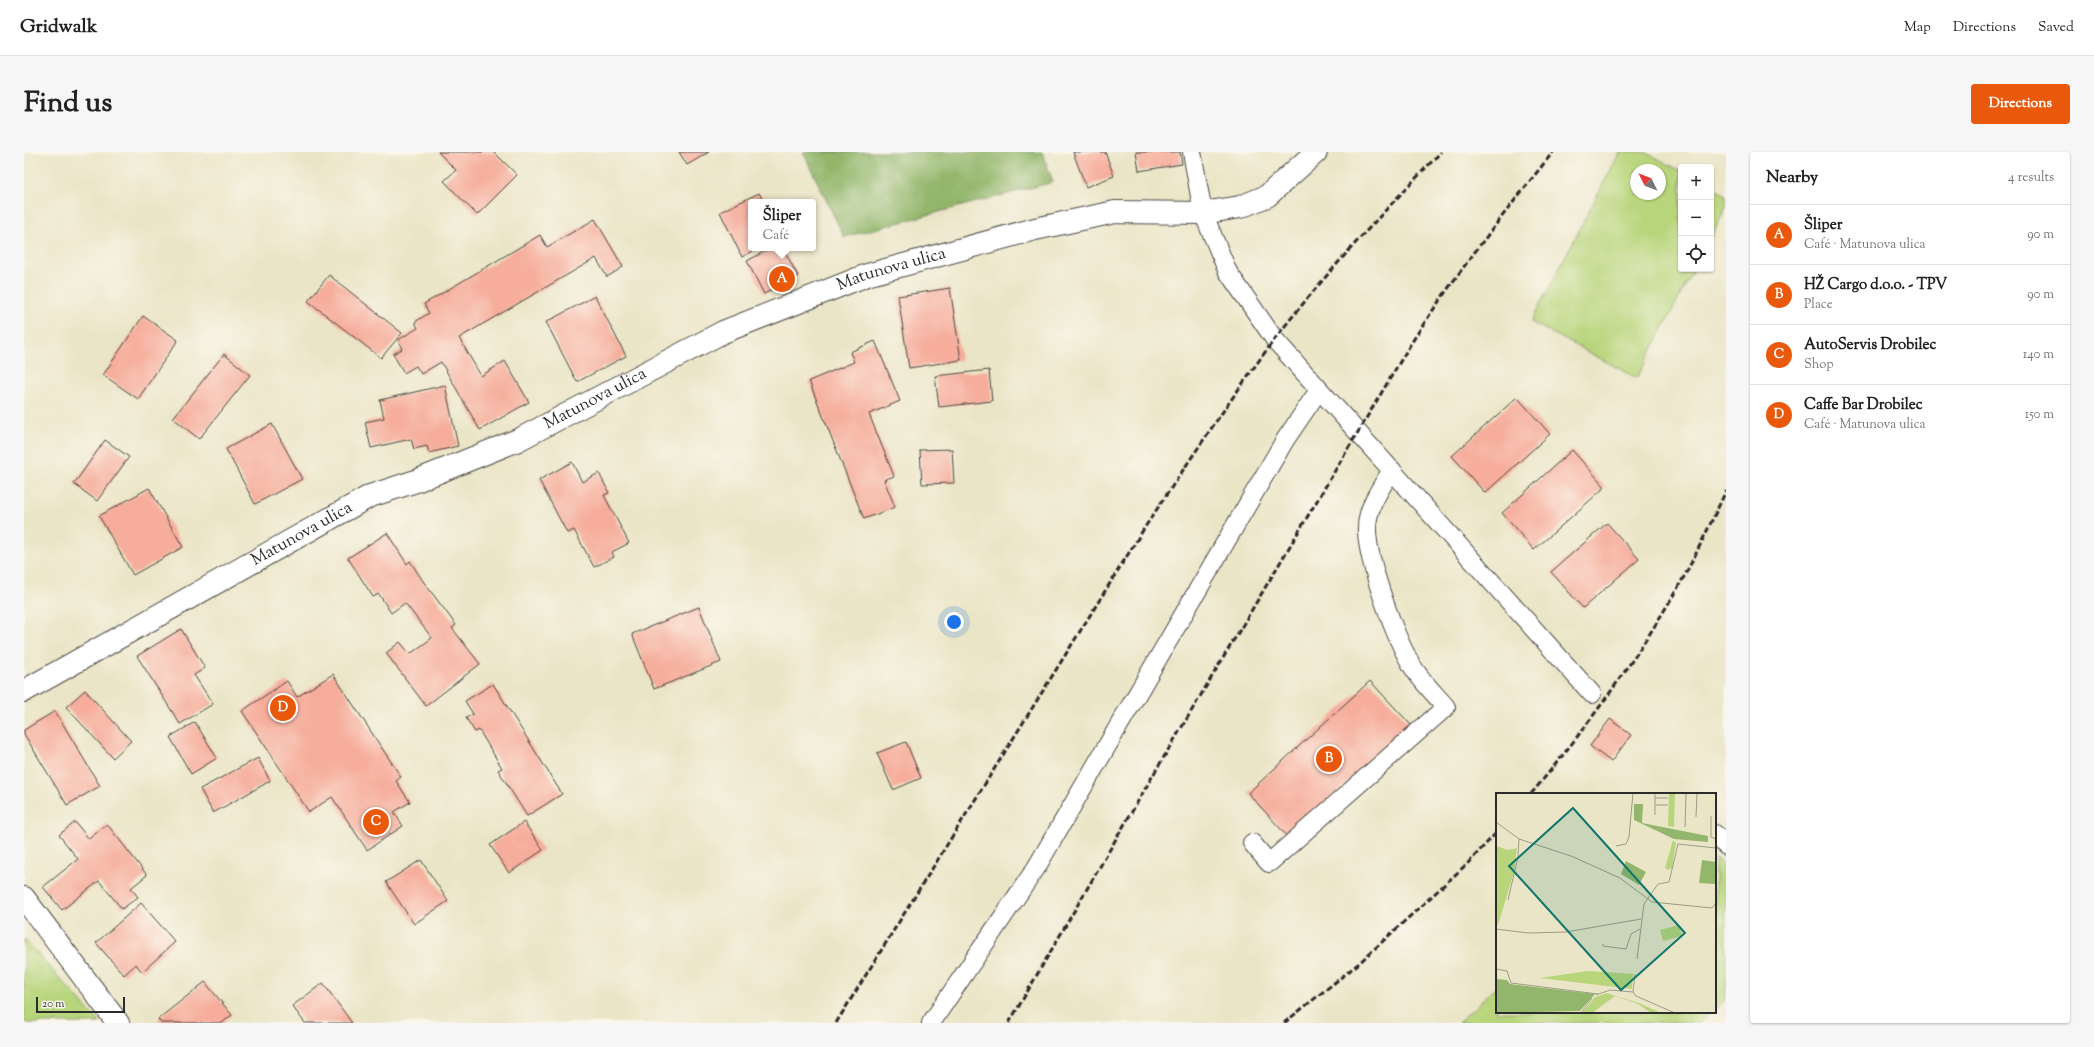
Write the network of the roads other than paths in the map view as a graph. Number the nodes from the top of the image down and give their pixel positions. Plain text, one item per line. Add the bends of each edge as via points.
1 (1192, 152) edge
2 (1316, 152) edge
3 (1203, 213) junction
4 (1319, 390) junction
5 (1392, 470) junction
6 (24, 691) edge
7 (1592, 694) dead end
8 (1716, 835) edge
9 (1252, 843) dead end
10 (1726, 846) edge
11 (24, 898) edge
12 (118, 1023) edge
13 (931, 1023) edge

1 - 3 lane
2 - 3 street, Matunova ulica via 1267,196 1240,208
3 - 4 lane via 1228,272 1275,340
3 - 6 street, Matunova ulica via 1115,212 1035,229 867,274 723,332 518,440 416,481 370,496
4 - 5 lane
4 - 13 lane via 1281,447 1036,868
5 - 7 lane
5 - 9 lane via 1372,502 1367,531 1373,566 1411,665 1446,707 1269,863
8 - 10 lane
11 - 12 street

